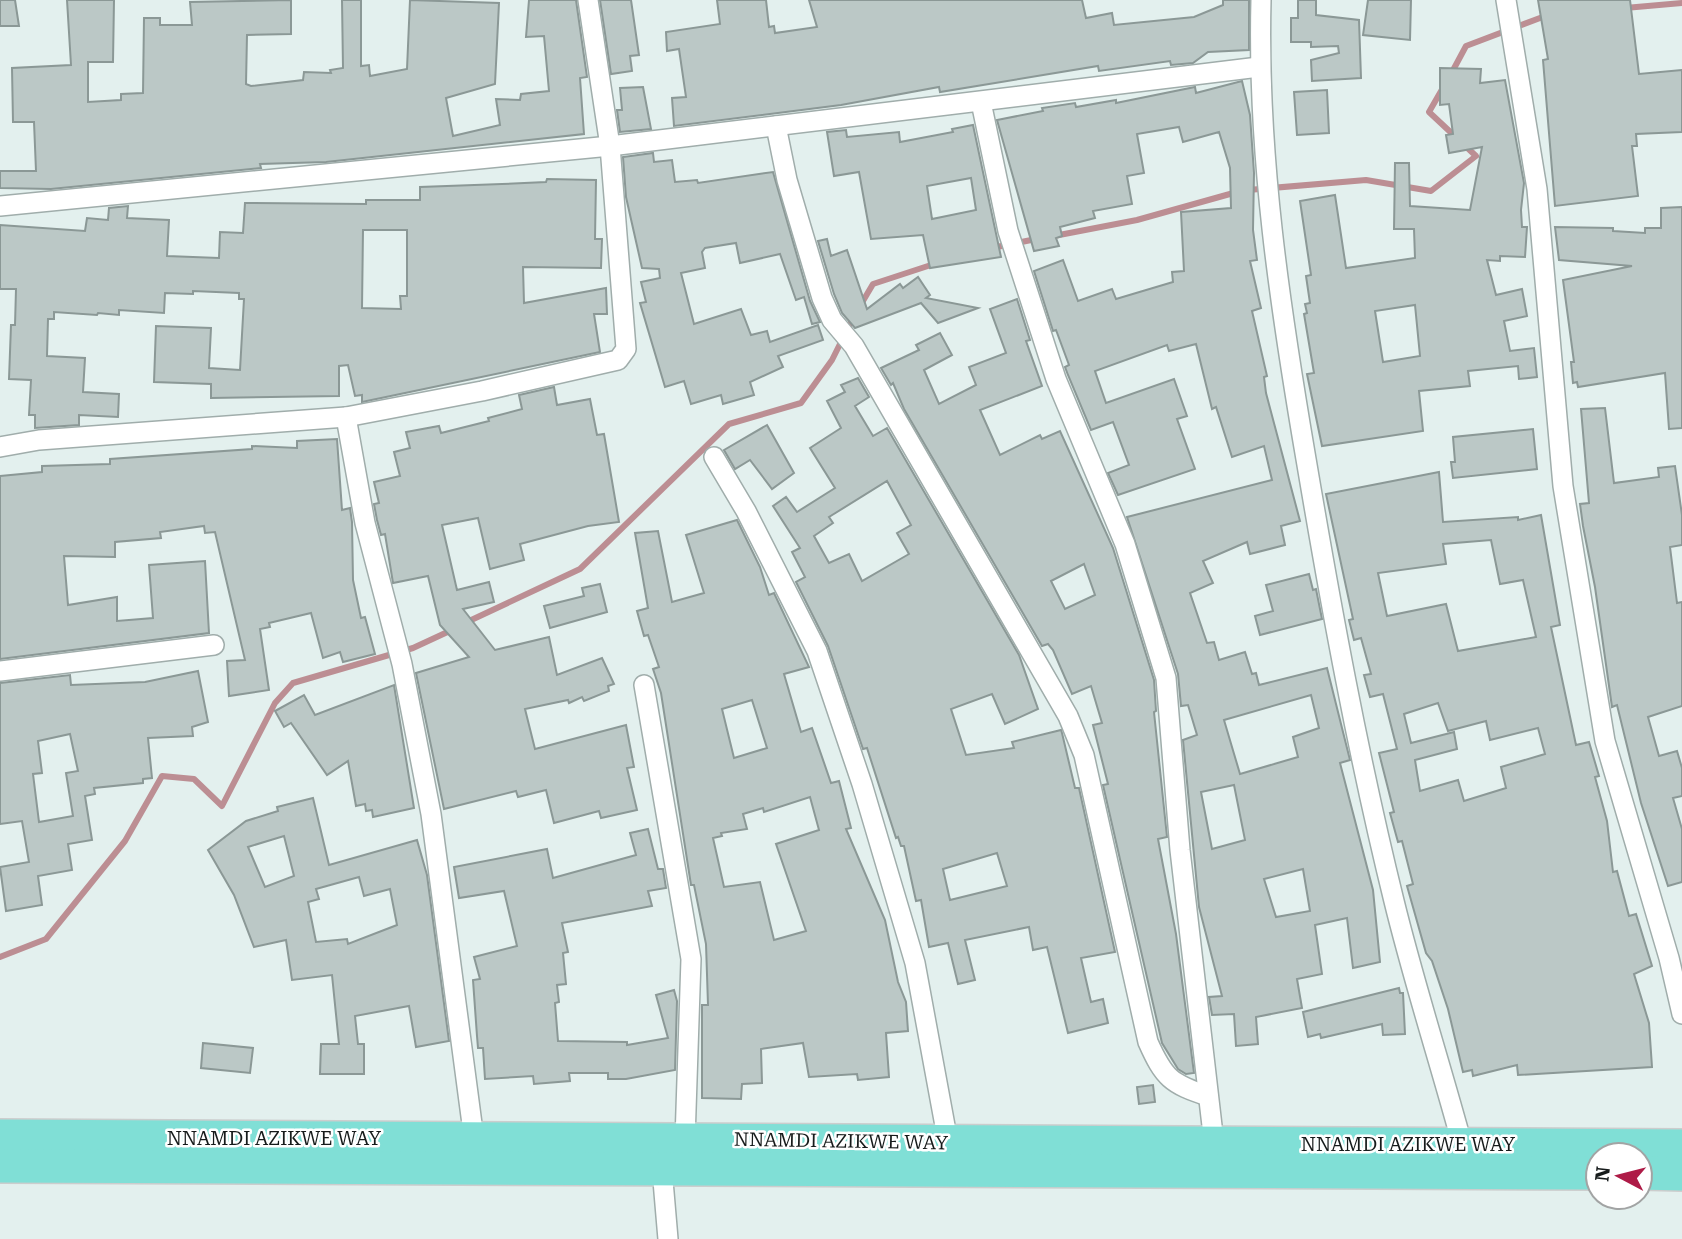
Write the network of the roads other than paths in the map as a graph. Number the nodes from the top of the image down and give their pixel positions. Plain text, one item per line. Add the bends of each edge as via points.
1 (588, 0) edge
2 (1261, 0) edge
3 (1507, 8) edge
4 (1259, 66) junction
5 (981, 102) junction
6 (776, 126) junction
7 (610, 146) junction
8 (0, 206) edge
9 (346, 417) junction
10 (0, 447) edge
11 (714, 457) dead end
12 (214, 645) dead end
13 (0, 671) edge
14 (644, 685) dead end
15 (1682, 1014) edge
16 (1208, 1097) junction
17 (0, 1136) edge
18 (474, 1139) junction
19 (685, 1140) junction
20 (948, 1142) junction
21 (1214, 1143) junction
22 (1462, 1144) junction
23 (1682, 1146) edge
24 (0, 1166) edge
25 (662, 1169) junction
26 (1584, 1173) edge
27 (1654, 1173) edge
28 (1682, 1174) edge
29 (668, 1239) edge

1 - 7 street
2 - 4 street
3 - 15 street via 1538,189 1563,486 1605,741
4 - 5 street
4 - 22 street via 1265,172 1289,360 1335,633 1394,902
5 - 6 street
5 - 16 street via 1008,231 1056,379 1125,544 1166,678
6 - 7 street
6 - 16 street via 808,257 832,320 854,346 1068,716 1084,755 1148,1042 1161,1072 1177,1086
7 - 8 street
7 - 9 street via 626,349 618,360
9 - 10 street via 39,440
9 - 18 street via 365,523 402,664 431,814
11 - 20 street via 817,651 915,963
12 - 13 street
14 - 19 street via 691,959
16 - 21 street
17 - 18 highway, NNAMDI AZIKWE WAY
18 - 19 highway, NNAMDI AZIKWE WAY
19 - 20 highway, NNAMDI AZIKWE WAY
20 - 21 highway, NNAMDI AZIKWE WAY
21 - 22 highway, NNAMDI AZIKWE WAY
22 - 23 highway, NNAMDI AZIKWE WAY
24 - 25 highway, NNAMDI AZIKWE WAY
25 - 26 highway, NNAMDI AZIKWE WAY
25 - 29 street
27 - 28 highway

